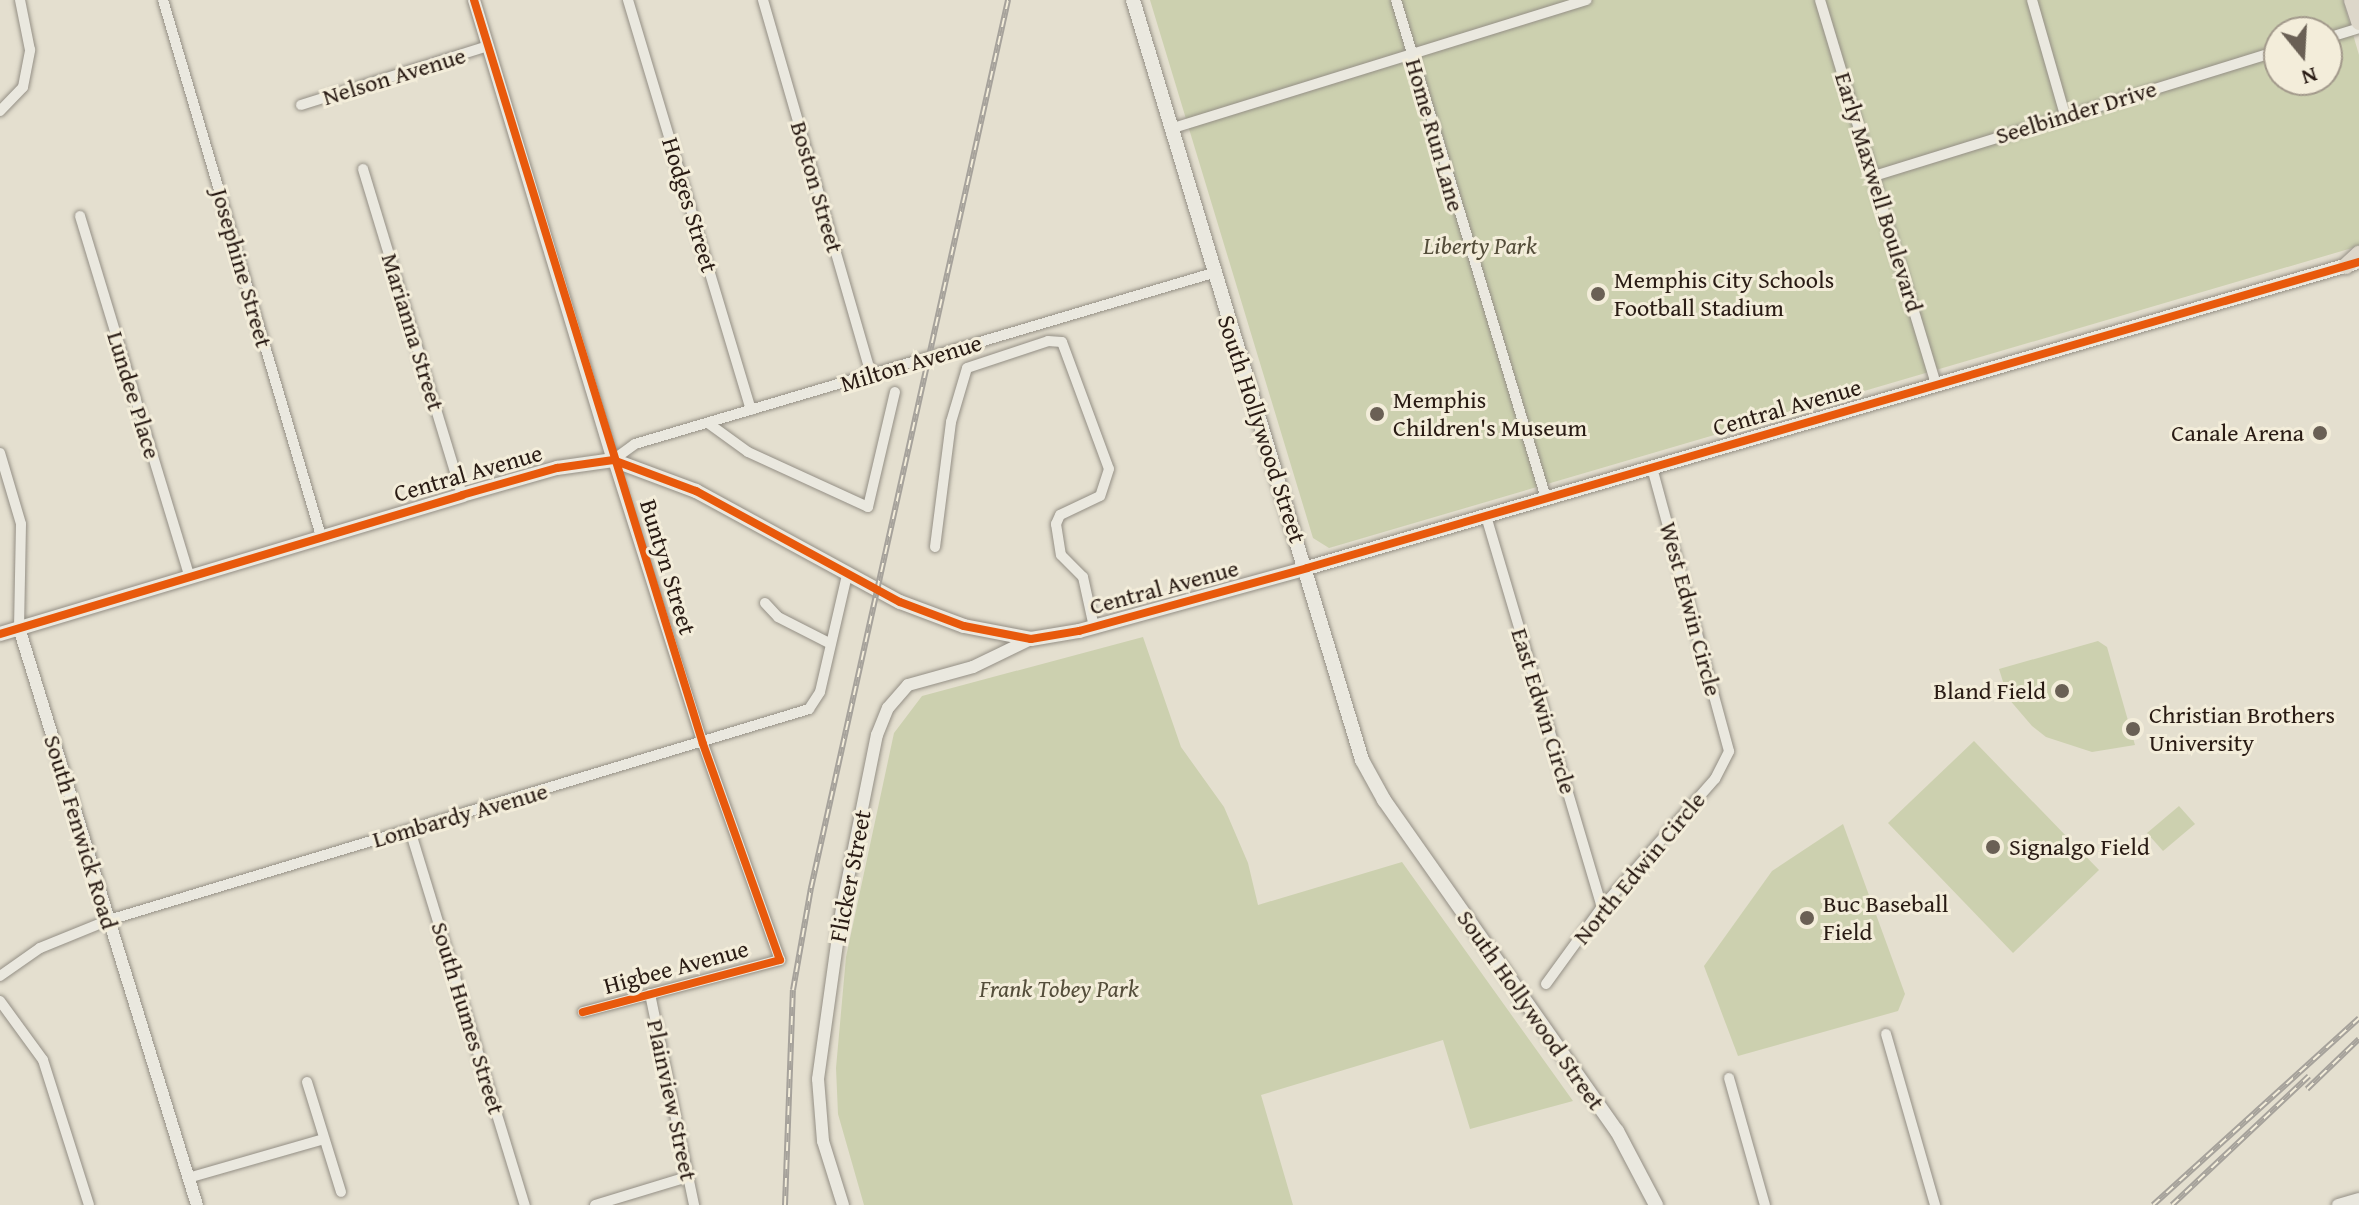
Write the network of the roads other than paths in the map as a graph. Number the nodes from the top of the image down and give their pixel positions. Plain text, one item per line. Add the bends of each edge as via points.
1 (20, 0) edge
2 (163, 0) edge
3 (474, 0) edge
4 (628, 0) edge
5 (763, 0) edge
6 (1133, 0) edge
7 (1396, 0) edge
8 (1587, 0) edge
9 (1820, 0) edge
10 (2032, 0) edge
11 (2352, 0) edge
12 (2359, 22) edge
13 (488, 46) junction
14 (1411, 55) junction
15 (2263, 56) edge
16 (301, 105) dead end
17 (0, 111) edge
18 (2065, 115) junction
19 (1170, 129) junction
20 (363, 169) dead end
21 (1874, 176) junction
22 (80, 216) dead end
23 (2356, 262) edge
24 (1213, 273) junction
25 (871, 374) junction
26 (1936, 385) junction
27 (895, 392) dead end
28 (751, 410) junction
29 (708, 423) junction
30 (0, 453) edge
31 (613, 460) junction
32 (1652, 467) junction
33 (462, 495) junction
34 (1546, 498) junction
35 (1486, 516) junction
36 (321, 536) junction
37 (935, 547) dead end
38 (1307, 568) junction
39 (189, 575) junction
40 (847, 575) junction
41 (765, 603) dead end
42 (1094, 627) junction
43 (19, 628) junction
44 (0, 634) edge
45 (1031, 639) junction
46 (831, 644) junction
47 (703, 744) junction
48 (1729, 751) joint
49 (410, 830) junction
50 (1602, 907) junction
51 (109, 920) junction
52 (780, 960) joint
53 (0, 976) edge
54 (1546, 984) dead end
55 (650, 994) junction
56 (0, 1001) edge
57 (583, 1012) dead end
58 (1886, 1034) dead end
59 (1729, 1078) dead end
60 (307, 1082) dead end
61 (324, 1139) junction
62 (687, 1177) junction
63 (188, 1178) junction
64 (341, 1192) dead end
65 (2359, 1199) edge
66 (89, 1205) edge
67 (197, 1205) edge
68 (525, 1205) edge
69 (595, 1205) edge
70 (694, 1205) edge
71 (843, 1205) edge
72 (1656, 1205) edge
73 (1765, 1205) edge
74 (1935, 1205) edge
75 (2338, 1205) edge

1 - 17 street via 30,50 23,87
2 - 36 street, Josephine Street
3 - 13 street, Buntyn Street
4 - 28 street, Hodges Street
5 - 25 street, Boston Street
6 - 19 main road, South Hollywood Street
7 - 14 street, Home Run Lane
8 - 14 street
9 - 21 street, Early Maxwell Boulevard
10 - 18 street
11 - 12 main road
13 - 16 street, Nelson Avenue
13 - 31 street, Buntyn Street
14 - 19 street
14 - 34 street, Home Run Lane
15 - 18 street, Seelbinder Drive
18 - 21 street, Seelbinder Drive
19 - 24 main road, South Hollywood Street
20 - 33 street, Marianna Street
21 - 26 street, Early Maxwell Boulevard
22 - 39 street, Lundee Place
23 - 26 main road, Central Avenue
24 - 25 street, Milton Avenue
24 - 38 main road, South Hollywood Street
25 - 28 street, Milton Avenue
26 - 32 main road, Central Avenue
27 - 29 street via 868,507 748,452
28 - 29 street, Milton Avenue
29 - 31 street, Milton Avenue via 635,444
30 - 43 street, South Fenwick Road via 21,524
31 - 33 main road, Central Avenue via 557,468
31 - 40 main road, Central Avenue via 696,491
31 - 47 street, Buntyn Street
32 - 34 main road, Central Avenue
32 - 48 street, West Edwin Circle
33 - 36 main road, Central Avenue
34 - 35 main road, Central Avenue
35 - 38 main road, Central Avenue
35 - 50 street, East Edwin Circle
36 - 39 main road, Central Avenue
37 - 42 street via 951,422 967,368 1048,341 1062,342 1109,469 1100,496 1060,515 1056,524 1061,555 1083,577
38 - 42 main road, Central Avenue
38 - 72 main road, South Hollywood Street via 1362,760 1391,810 1617,1131
39 - 43 main road, Central Avenue
40 - 45 main road, Central Avenue via 964,626
40 - 46 street
41 - 46 street via 778,617
42 - 45 main road, Central Avenue
43 - 44 main road, Central Avenue
43 - 51 street, South Fenwick Road
45 - 71 street, Flicker Street via 973,667 908,685 888,708 877,735 842,908 818,1079 823,1141
46 - 47 street, Lombardy Avenue via 820,692 810,708
47 - 49 street, Lombardy Avenue
47 - 52 street, Buntyn Street
48 - 50 street, North Edwin Circle via 1715,779
49 - 51 street, Lombardy Avenue
49 - 68 street, South Humes Street
50 - 54 street, North Edwin Circle
51 - 53 street, Lombardy Avenue via 40,948
51 - 63 street, South Fenwick Road
52 - 55 street, Higbee Avenue
55 - 57 street, Higbee Avenue
55 - 62 street, Plainview Street
56 - 66 street via 43,1060
58 - 74 street
59 - 73 street
60 - 61 street
61 - 63 street
61 - 64 street
62 - 69 street
62 - 70 street, Plainview Street
63 - 67 street, South Fenwick Road
65 - 75 street

